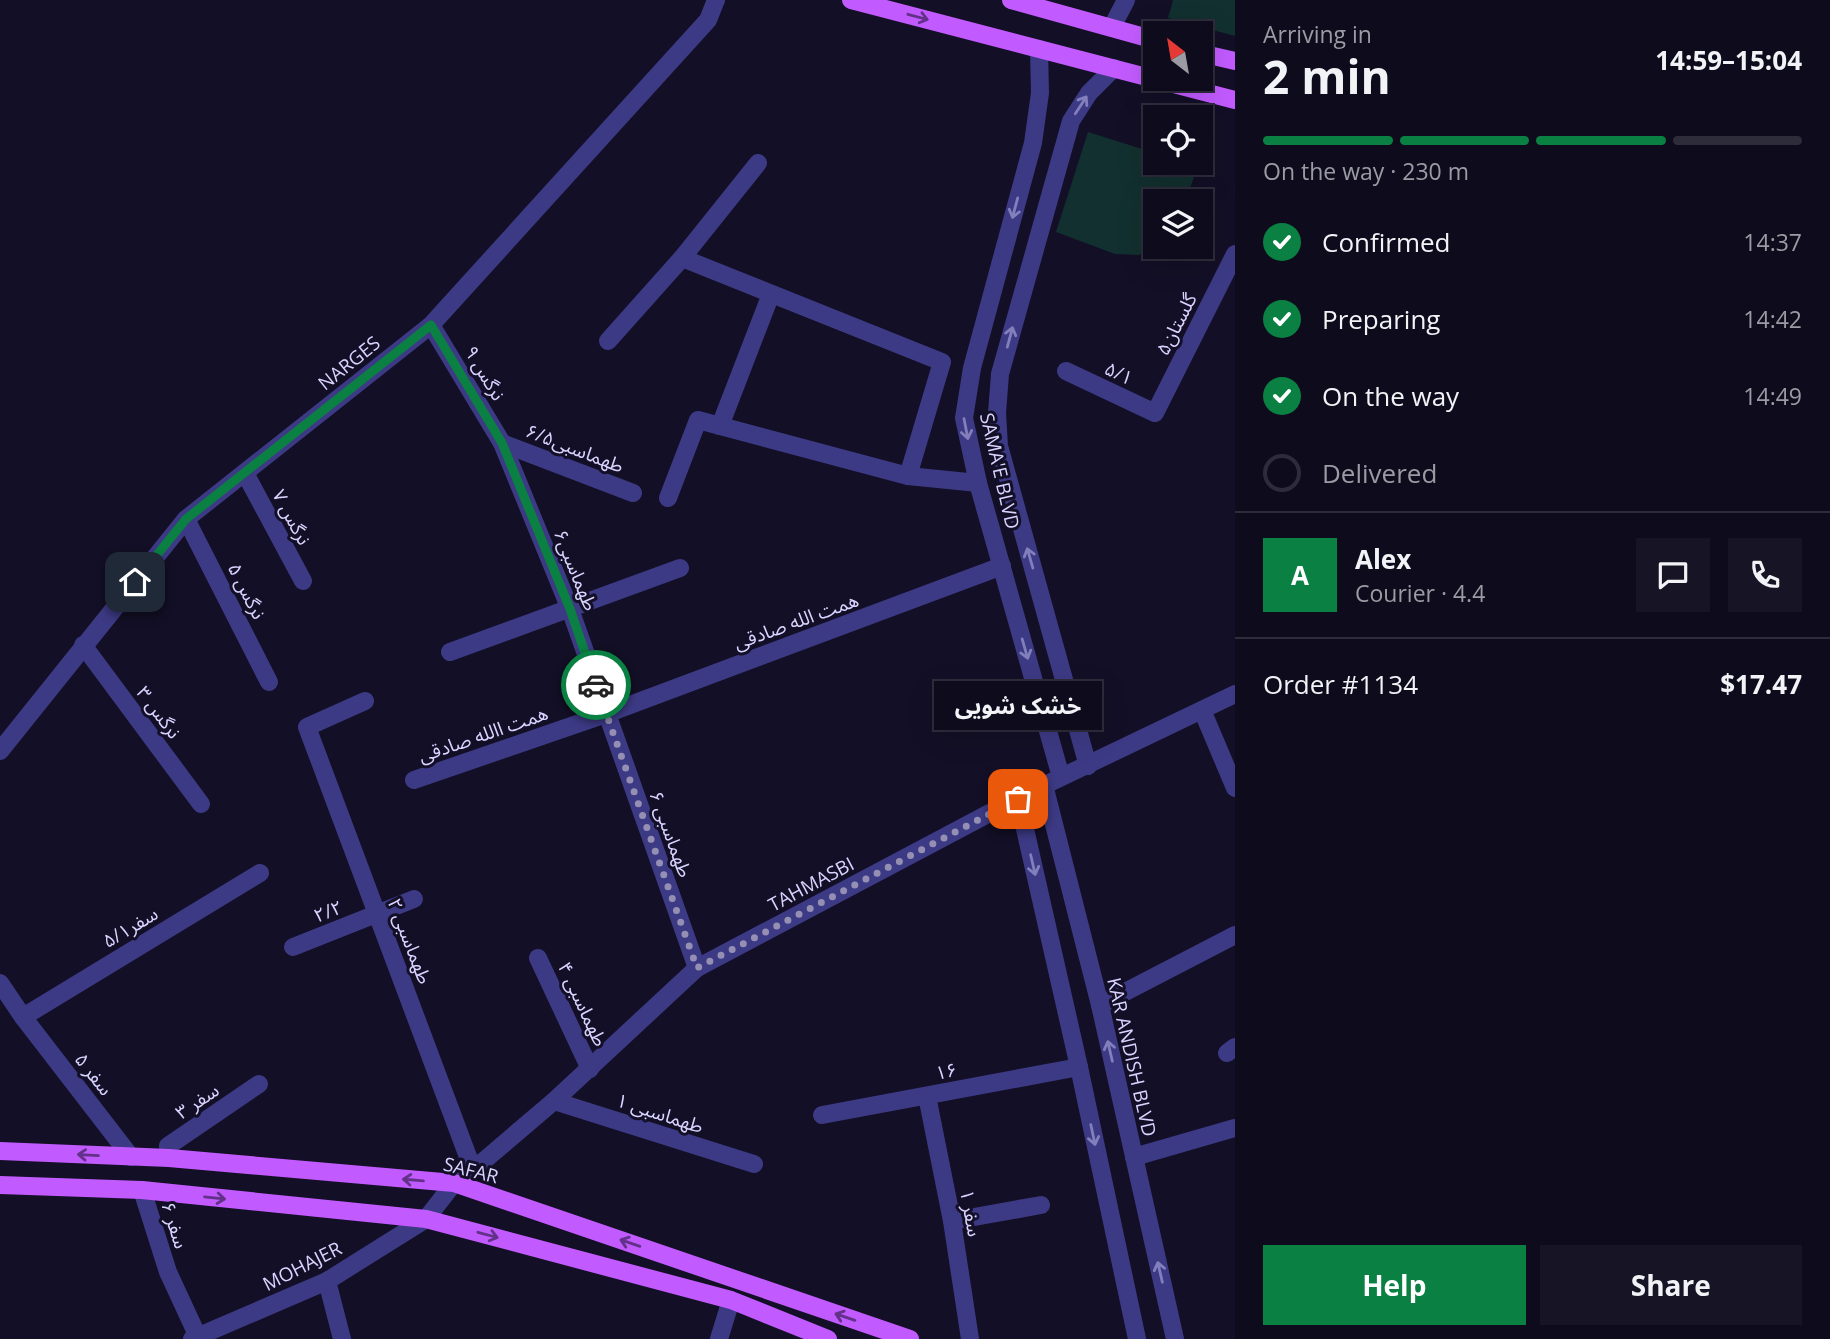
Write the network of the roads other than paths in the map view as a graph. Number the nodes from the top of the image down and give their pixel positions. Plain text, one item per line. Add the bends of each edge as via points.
1 (716, 0) edge
2 (851, 0) edge
3 (1011, 0) edge
4 (1126, 0) edge
5 (1032, 3) edge
6 (1112, 27) junction
7 (1143, 36) edge
8 (1039, 49) junction
9 (1213, 56) edge
10 (1235, 61) edge
11 (1114, 68) junction
12 (1235, 100) edge
13 (1033, 142) junction
14 (1063, 149) junction
15 (758, 163) dead end
16 (1235, 254) edge
17 (682, 258) junction
18 (771, 293) junction
19 (431, 325) junction
20 (608, 341) dead end
21 (1066, 371) dead end
22 (1155, 413) joint
23 (720, 426) junction
24 (502, 443) junction
25 (245, 473) junction
26 (908, 476) junction
27 (978, 483) junction
28 (633, 492) dead end
29 (668, 498) dead end
30 (186, 519) junction
31 (1002, 566) junction
32 (680, 568) dead end
33 (303, 581) dead end
34 (570, 609) junction
35 (83, 645) junction
36 (450, 652) dead end
37 (269, 682) dead end
38 (1235, 694) edge
39 (365, 701) dead end
40 (1202, 710) junction
41 (606, 714) junction
42 (0, 751) edge
43 (1088, 766) junction
44 (1061, 777) junction
45 (414, 780) dead end
46 (1044, 785) junction
47 (1235, 788) edge
48 (1018, 799) junction
49 (201, 804) dead end
50 (260, 873) dead end
51 (414, 899) dead end
52 (377, 914) junction
53 (1233, 941) edge
54 (293, 947) dead end
55 (538, 958) dead end
56 (697, 968) junction
57 (0, 983) edge
58 (5, 1002) edge
59 (1100, 1005) junction
60 (23, 1017) junction
61 (1079, 1067) junction
62 (590, 1069) junction
63 (259, 1084) dead end
64 (927, 1096) junction
65 (554, 1101) junction
66 (821, 1115) dead end
67 (1235, 1128) edge
68 (0, 1151) edge
69 (131, 1157) junction
70 (169, 1157) junction
71 (1134, 1157) junction
72 (754, 1164) dead end
73 (473, 1170) junction
74 (454, 1183) junction
75 (0, 1185) edge
76 (142, 1191) junction
77 (1041, 1205) dead end
78 (426, 1219) junction
79 (952, 1221) junction
80 (327, 1281) junction
81 (731, 1300) junction
82 (197, 1338) edge
83 (342, 1339) edge
84 (719, 1339) edge
85 (828, 1339) edge
86 (910, 1339) edge
87 (970, 1339) edge
88 (1137, 1339) edge
89 (1175, 1339) edge

1 - 19 street, NARGES via 708,20
2 -> 8 main road
3 - 5 main road
4 - 6 street
5 - 6 main road
6 - 7 main road
8 - 11 main road
8 - 13 street, SAMA'E BLVD via 1040,93
9 - 10 main road
11 - 12 main road
14 -> 11 street, SAMA'E BLVD via 1071,121 1088,93
13 - 14 street
13 -> 27 street, SAMA'E BLVD via 972,368 964,418
43 -> 14 street, SAMA'E BLVD via 999,446 997,413 1000,374
15 - 17 street
16 - 22 street, گلستان۵
17 - 18 street
17 - 20 street
18 - 23 street
18 - 26 street via 942,362
19 - 24 street, ۹ نرگس
19 - 25 street, NARGES
21 - 22 street, ۵/۱
23 - 26 street
23 - 29 street via 698,420
24 - 28 street, ۶/۵طهماسبی
24 - 34 street, ۶طهماسبی
25 - 30 street, NARGES
25 - 33 street, ۷ نرگس
26 - 27 street
27 - 31 street, SAMA'E BLVD
30 - 35 street, NARGES
30 - 37 street, ۵ نرگس
31 - 41 street, همت الله صادقی
31 -> 44 street, SAMA'E BLVD
32 - 34 street
34 - 36 street
34 - 41 street, ۶طهماسبی
35 - 42 street, NARGES
35 - 49 street, ۳ نرگس
38 - 40 street, TAHMASBI
39 - 52 street, ۲ طهماسبی via 307,727
40 - 43 street, TAHMASBI
40 - 47 street
41 - 45 street, همت االله صادقی
41 - 56 street, ۶ طهماسبی
43 - 44 street, TAHMASBI
44 - 46 street, TAHMASBI
46 - 48 street, TAHMASBI
46 - 59 street, KAR ANDISH BLVD
48 - 56 street, TAHMASBI
48 -> 61 street
50 - 60 street, ۵/۱سفر
51 - 52 street, ۲/۲
52 - 54 street, ۲/۲
52 - 73 street, ۲ طهماسبی
53 - 59 street
55 - 62 street, ۴ طهماسبی
56 - 62 street, TAHMASBI
57 - 58 street, ۵ سفر
58 - 60 street, ۵ سفر
71 -> 59 street, KAR ANDISH BLVD
60 - 69 street, ۵ سفر
61 - 64 street, ۱۶
61 -> 88 street
62 - 65 street, TAHMASBI
63 - 70 street, ۳ سفر via 169,1146
64 - 66 street, ۱۶
64 - 79 street, ۱ سفر
65 - 72 street, ۱ طهماسبی
65 - 73 street, TAHMASBI
67 - 71 street
69 -> 68 main road, SAFAR
69 - 70 main road, SAFAR
74 -> 70 main road, SAFAR
89 -> 71 street, KAR ANDISH BLVD
73 - 74 street, TAHMASBI
74 - 78 street, TAHMASBI
86 -> 74 main road, SAFAR
75 - 76 main road
76 -> 78 main road
76 - 82 street, ۶ سفر via 168,1272
77 - 79 street
78 - 80 street, MOHAJER
78 -> 81 main road
79 - 87 street, ۱ سفر
80 - 82 street, MOHAJER
80 - 83 street
81 - 84 street
81 - 85 main road

